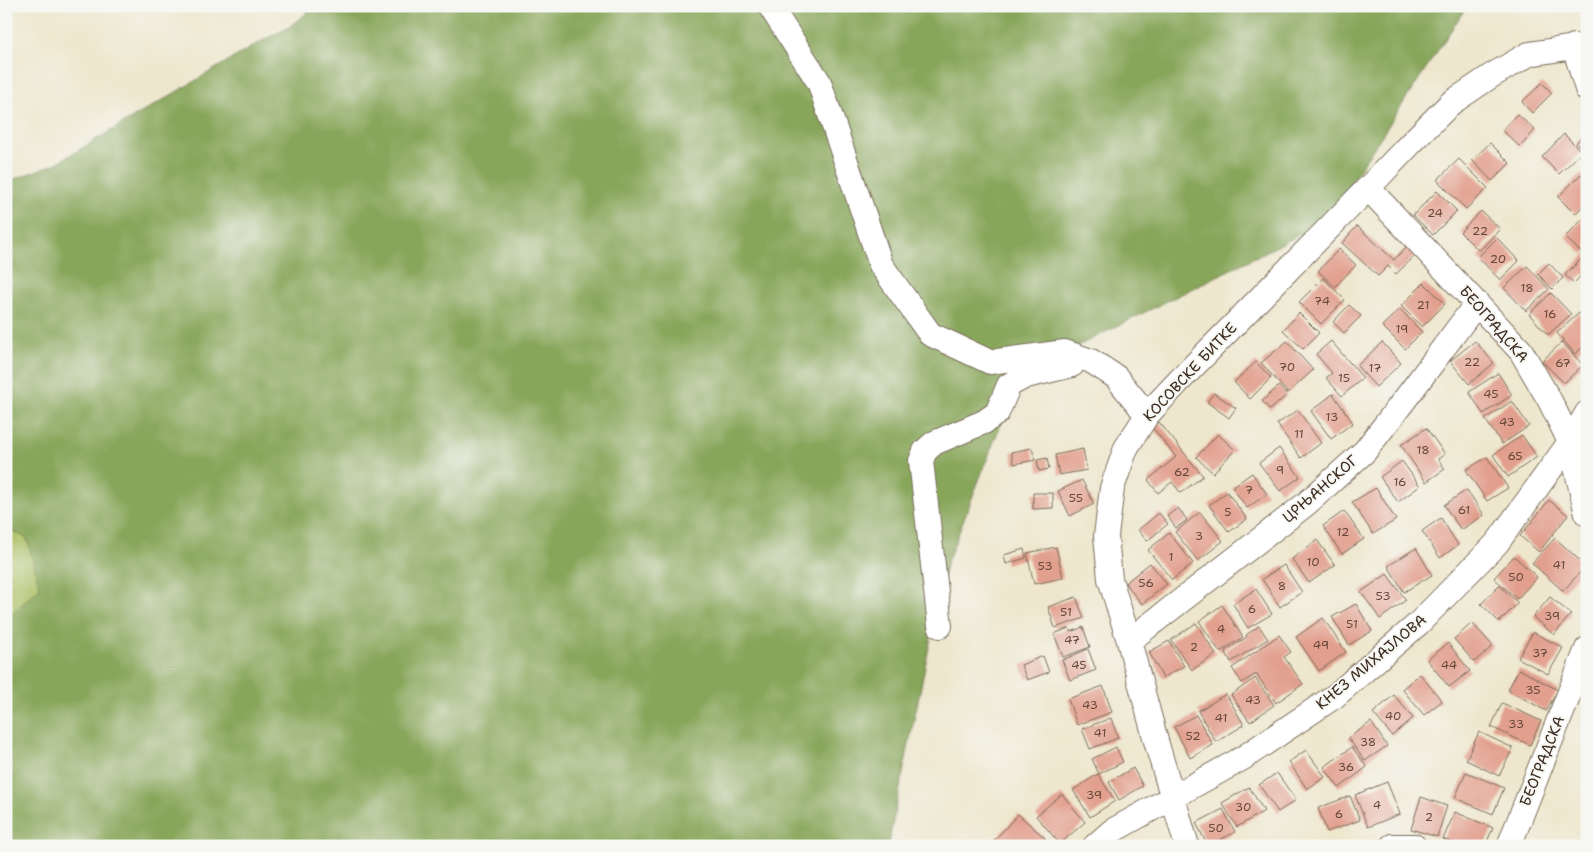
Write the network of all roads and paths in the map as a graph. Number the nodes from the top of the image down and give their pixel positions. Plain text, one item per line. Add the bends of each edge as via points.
1 (770, 6) edge
2 (1580, 46) edge
3 (1587, 89) edge
4 (1368, 188) junction
5 (1477, 303) junction
6 (1091, 361) junction
7 (1587, 413) edge
8 (1147, 415) junction
9 (1570, 442) junction
10 (1587, 514) edge
11 (940, 626) dead end
12 (1129, 641) junction
13 (1587, 649) edge
14 (1173, 798) junction
15 (1095, 846) edge
16 (1187, 846) edge
17 (1392, 846) edge
18 (1414, 846) edge
19 (1509, 846) edge

1 - 6 street via 819,82 881,266 930,334 990,362 1065,352
2 - 3 street
2 - 4 street, КОСОВСКЕ БИТКЕ via 1529,54 1491,76 1451,103
4 - 5 street, БЕОГРАДСКА
4 - 8 street, КОСОВСКЕ БИТКЕ
5 - 9 street, БЕОГРАДСКА via 1522,351
5 - 12 street, ЦРЊАНСКОГ via 1365,451 1306,504
6 - 8 street via 1116,377
6 - 11 street via 1017,380 1009,385 997,413 984,422 934,443 925,451 921,461
7 - 9 street, КНЕЗ МИХАЈЛОВА
8 - 12 street, КОСОВСКЕ БИТКЕ via 1126,448 1112,488 1106,536 1110,579
9 - 10 street, БЕОГРАДСКА
9 - 14 street, КНЕЗ МИХАЈЛОВА via 1497,543 1418,624 1335,696 1243,758
12 - 14 street, КОСОВСКЕ БИТКЕ
13 - 19 street, БЕОГРАДСКА
14 - 15 street, КНЕЗ МИХАЈЛОВА via 1112,831
14 - 16 street, КОСОВСКЕ БИТКЕ
17 - 18 street

